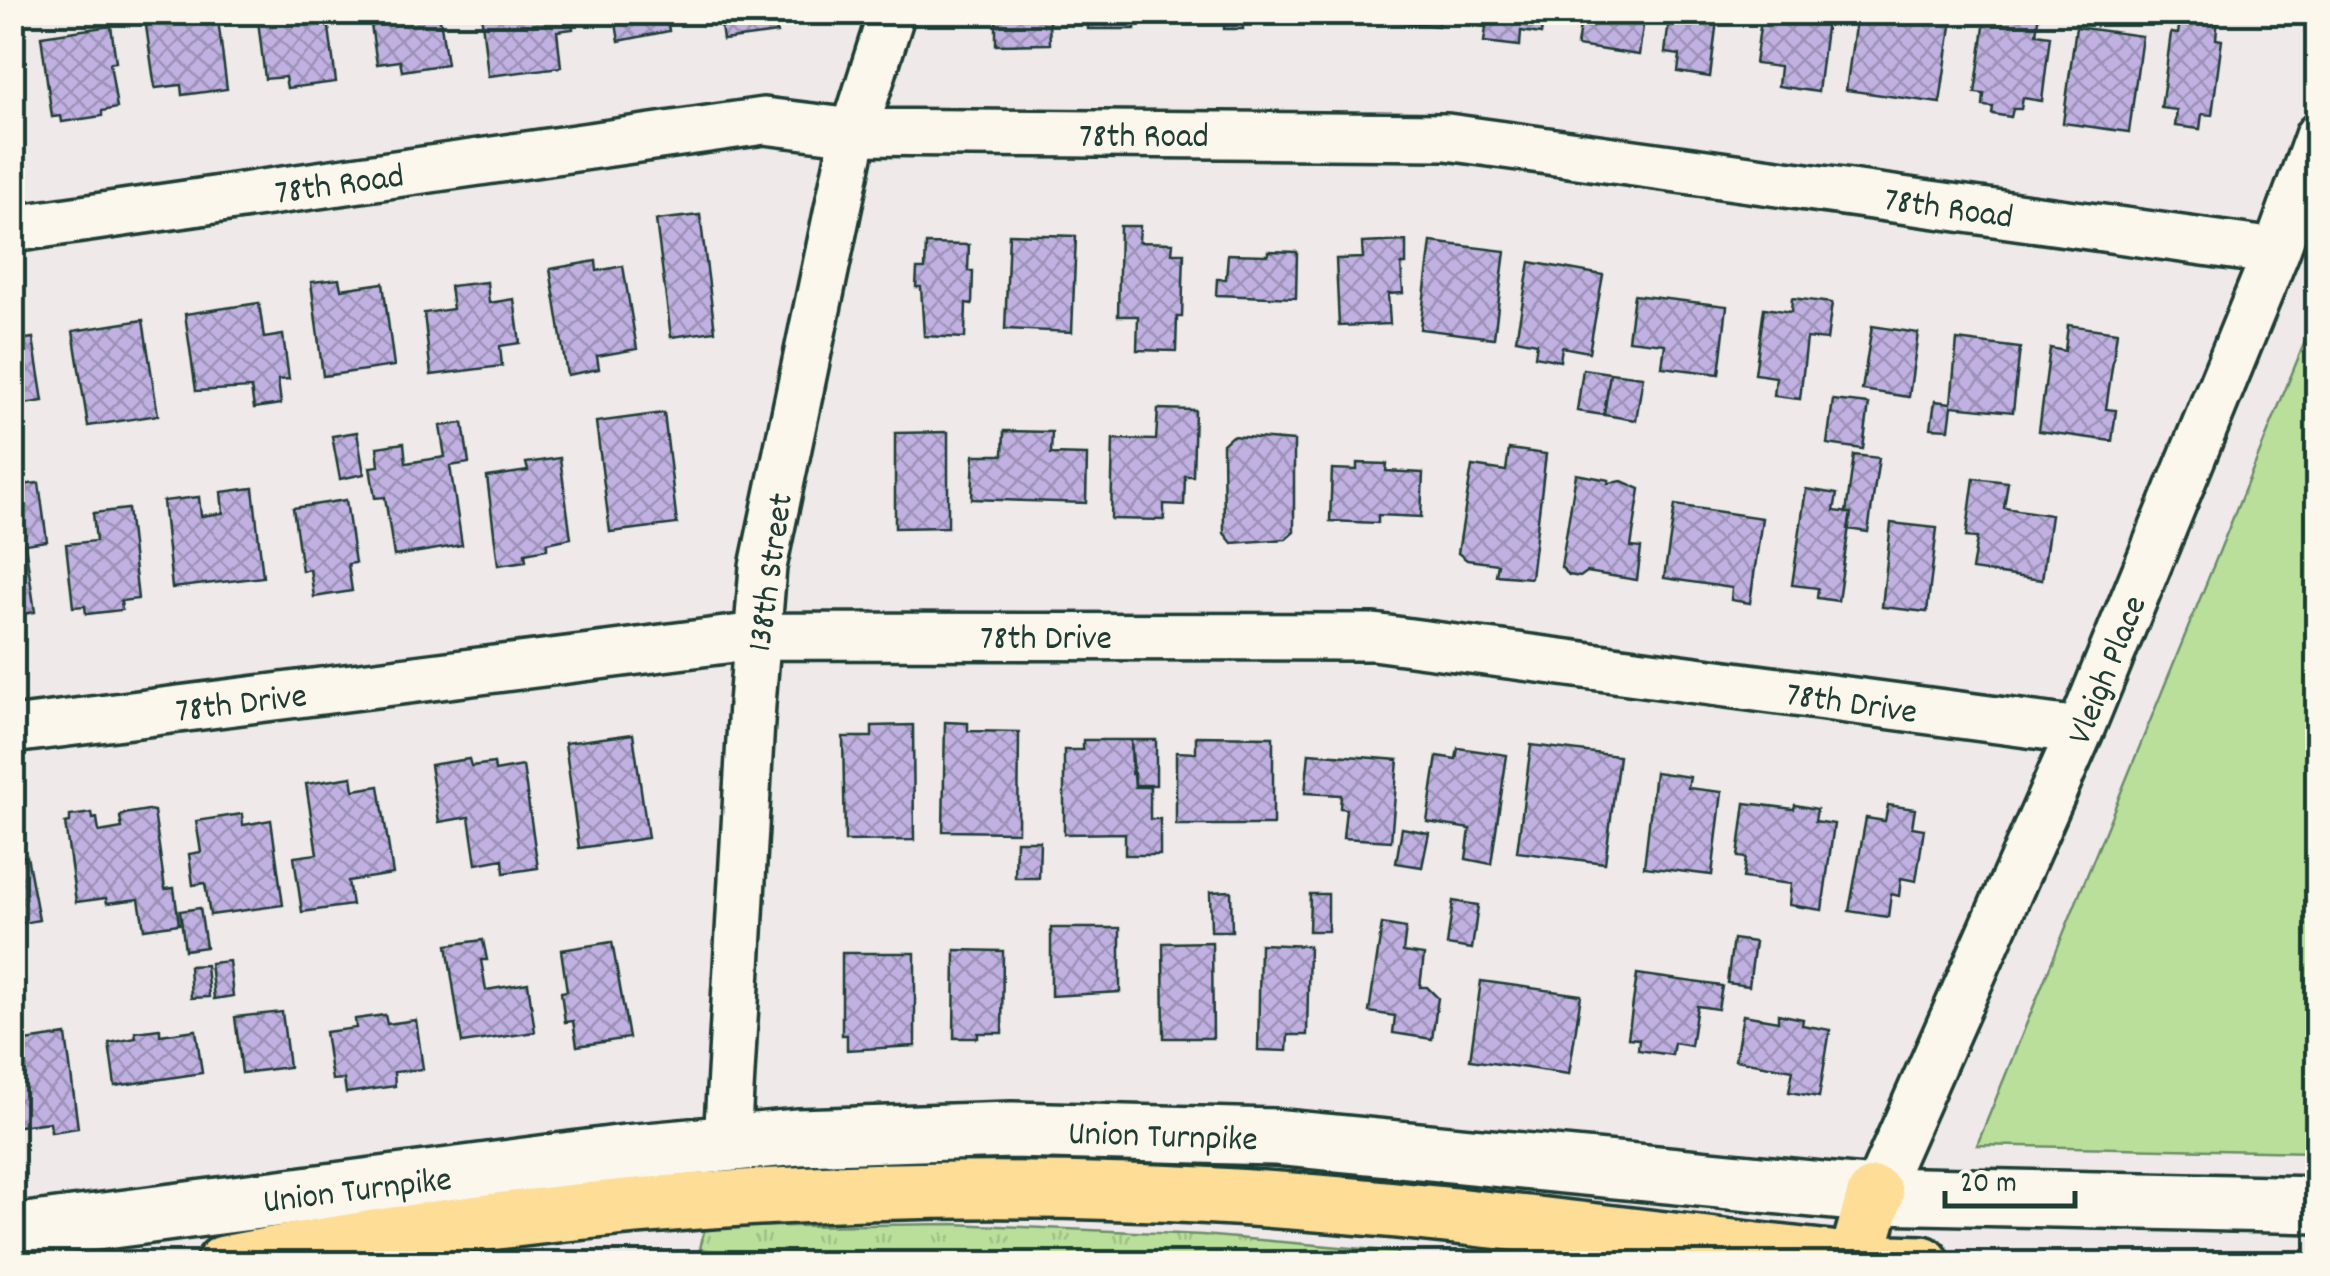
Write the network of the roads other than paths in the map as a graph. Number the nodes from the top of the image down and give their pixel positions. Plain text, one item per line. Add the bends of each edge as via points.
1 (892, 12) edge
2 (854, 132) junction
3 (2318, 136) edge
4 (12, 228) edge
5 (2276, 252) junction
6 (757, 636) junction
7 (12, 730) edge
8 (2080, 731) junction
9 (727, 1143) junction
10 (1875, 1194) junction
11 (2318, 1205) edge
12 (12, 1233) edge
13 (1854, 1263) edge
14 (224, 1264) edge
15 (1922, 1264) edge

1 - 2 street, 138th Street
2 - 4 street, 78th Road via 764,121
2 - 5 street, 78th Road via 1447,137
2 - 6 street, 138th Street via 762,567
3 - 5 street, Vleigh Place
5 - 8 street, Vleigh Place
6 - 7 street, 78th Drive
6 - 8 street, 78th Drive via 1373,637
6 - 9 street, 138th Street
8 - 10 street, Vleigh Place
9 - 10 street, Union Turnpike via 1012,1130 1274,1137
9 - 12 street, Union Turnpike
10 - 11 street, Union Turnpike
10 - 13 main road
13 - 14 main road, Union Turnpike via 1300,1202 960,1190 802,1193 569,1211
13 - 15 main road, Union Turnpike

